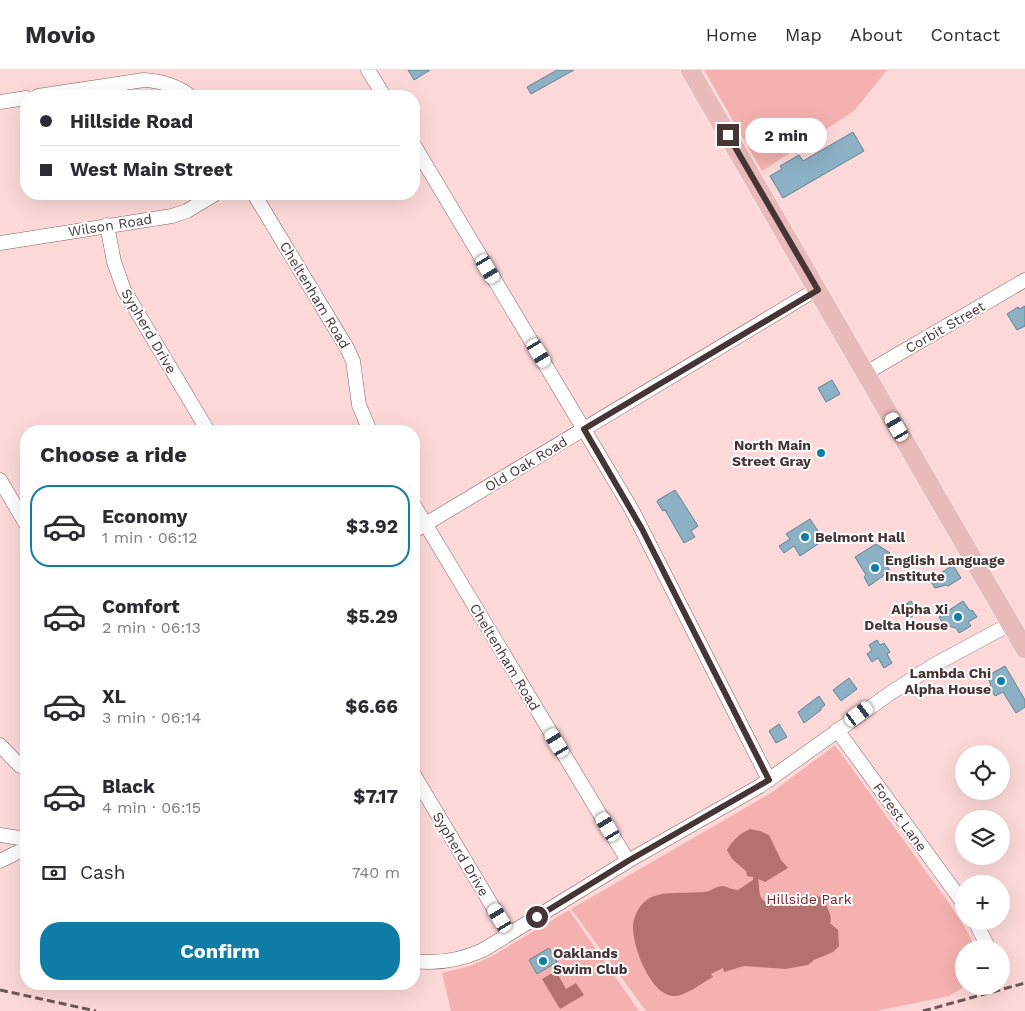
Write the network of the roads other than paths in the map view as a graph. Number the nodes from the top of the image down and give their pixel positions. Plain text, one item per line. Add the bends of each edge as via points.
1 (368, 70) edge
2 (690, 70) edge
3 (78, 90) edge
4 (180, 90) edge
5 (380, 90) edge
6 (20, 99) edge
7 (0, 102) edge
8 (420, 155) edge
9 (204, 200) edge
10 (258, 200) edge
11 (107, 225) junction
12 (0, 243) edge
13 (1025, 280) edge
14 (818, 290) junction
15 (866, 373) junction
16 (204, 425) edge
17 (367, 425) edge
18 (584, 429) junction
19 (0, 480) edge
20 (20, 514) edge
21 (420, 527) edge
22 (1018, 619) edge
23 (1025, 649) edge
24 (837, 730) junction
25 (0, 745) edge
26 (20, 762) edge
27 (769, 780) junction
28 (420, 785) edge
29 (0, 834) edge
30 (20, 839) edge
31 (20, 852) edge
32 (0, 861) edge
33 (628, 861) junction
34 (955, 892) edge
35 (509, 934) junction
36 (420, 961) edge

1 - 5 street
2 - 14 main road
3 - 4 street via 144,80 170,84
6 - 7 street
8 - 18 street
9 - 11 street, Wilson Road via 172,216
10 - 17 street, Cheltenham Road via 347,348 353,361 359,405
11 - 12 street, Wilson Road
11 - 16 street, Sypherd Drive via 114,262 124,290
13 - 15 street, Corbit Street
14 - 15 main road
14 - 18 street, Old Oak Road
15 - 22 main road
18 - 21 street, Old Oak Road
18 - 27 street via 636,516
19 - 20 street
21 - 33 street, Cheltenham Road
22 - 23 main road
22 - 24 street via 907,682
24 - 27 street
24 - 34 street, Forest Lane
25 - 26 street
27 - 33 street
28 - 35 street, Sypherd Drive
29 - 30 street
31 - 32 street
33 - 35 street
35 - 36 street via 462,958

